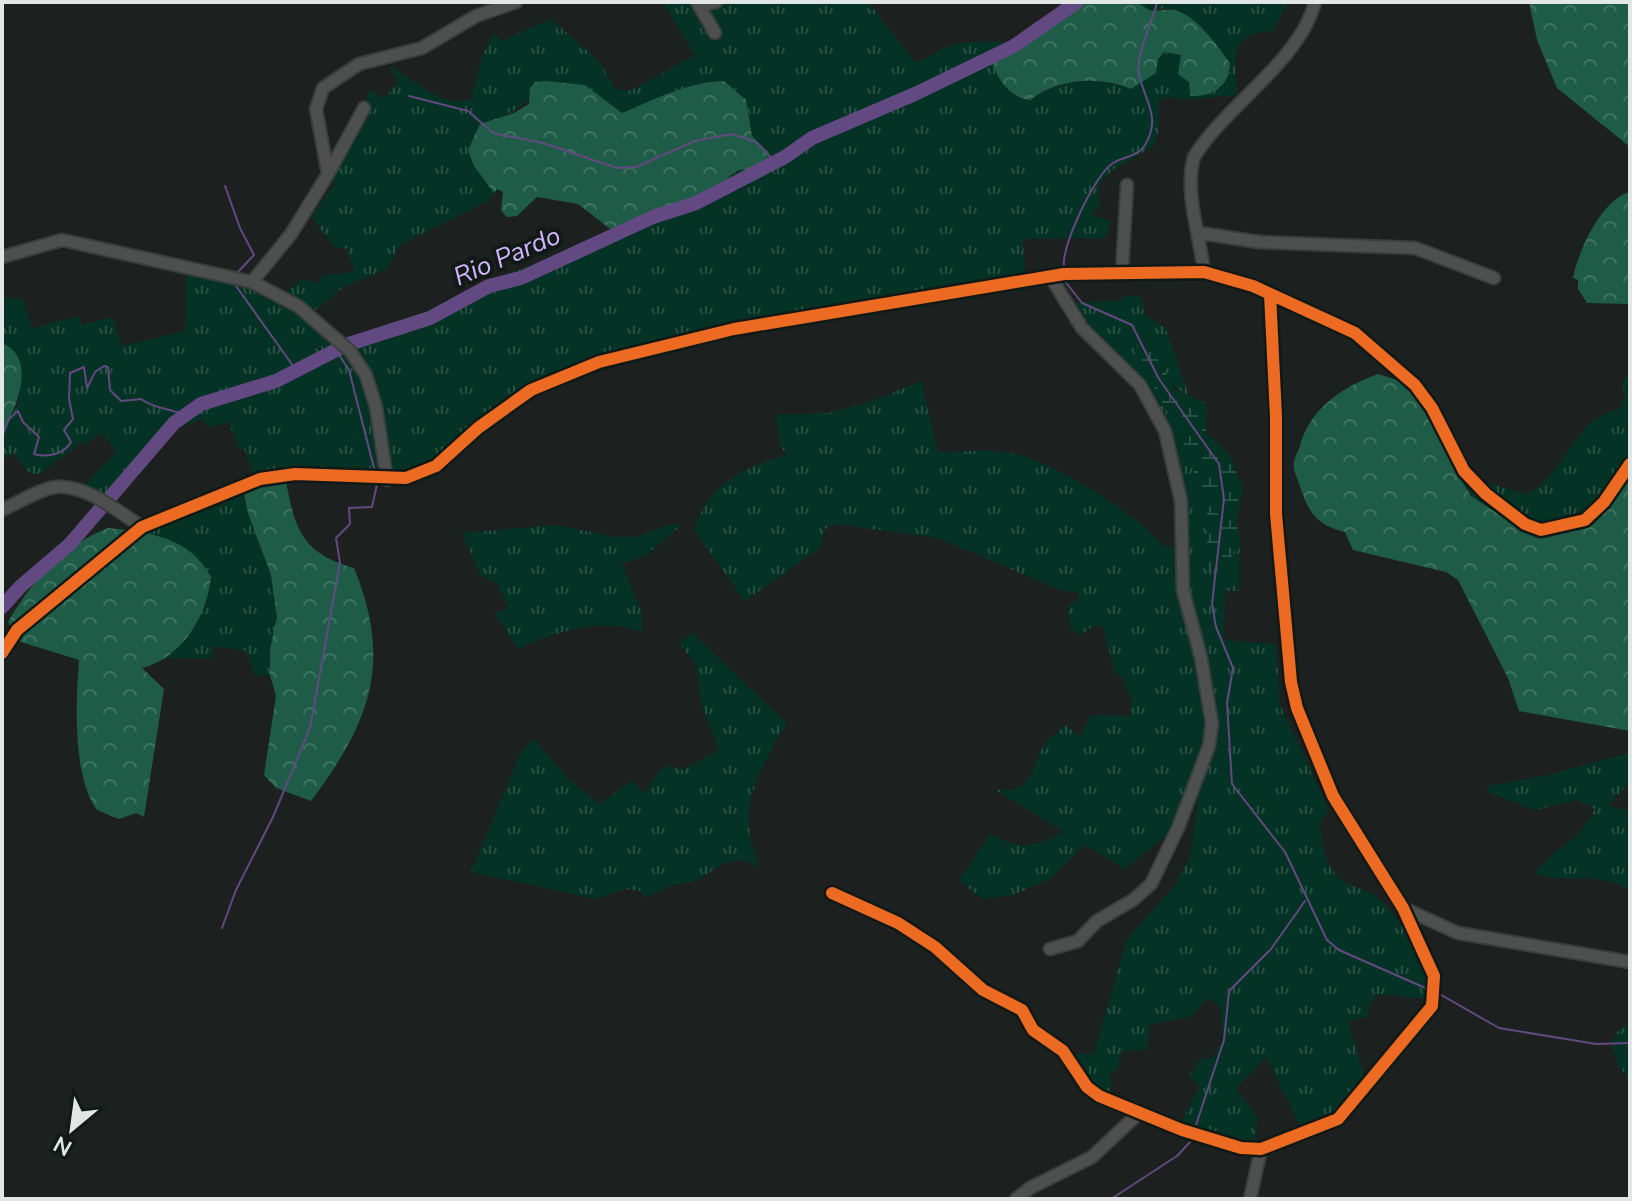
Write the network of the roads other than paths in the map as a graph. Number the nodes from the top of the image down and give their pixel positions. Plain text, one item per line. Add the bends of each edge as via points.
1 (516, 2) edge
2 (716, 2) edge
3 (1315, 2) edge
4 (698, 4) edge
5 (715, 33) dead end
6 (364, 108) dead end
7 (328, 174) junction
8 (1127, 185) dead end
9 (1200, 233) junction
10 (2, 257) edge
11 (1122, 272) junction
12 (1204, 272) junction
13 (1050, 276) junction
14 (1494, 278) dead end
15 (252, 282) junction
16 (1270, 294) junction
17 (1630, 464) edge
18 (387, 480) junction
19 (2, 510) edge
20 (142, 527) junction
21 (2, 653) edge
22 (832, 893) dead end
23 (1403, 908) junction
24 (1050, 949) dead end
25 (1630, 962) edge
26 (1139, 1113) junction
27 (1261, 1149) junction
28 (1016, 1199) edge
29 (1250, 1199) edge

1 - 7 street via 476,16 422,48 359,64 323,88 316,109
2 - 4 street
3 - 9 street via 1304,27 1256,89 1194,157 1190,170
4 - 5 street
6 - 7 street
7 - 15 street via 291,234
8 - 11 street
9 - 12 street
9 - 14 street via 1259,242 1415,248
10 - 15 street via 62,240
11 - 12 street
11 - 13 street
12 - 16 street
13 - 18 street via 734,329 599,362 531,390 424,473
13 - 24 street via 1082,328 1140,385 1165,431 1181,501 1183,590 1212,724 1178,828 1151,884 1097,921 1078,941
15 - 18 street via 298,306 350,351 373,391
16 - 17 street via 1355,333 1396,366 1432,408 1464,471 1525,524 1550,529 1585,520
16 - 23 street via 1276,514 1291,682 1333,796
18 - 20 street via 278,475
19 - 20 street via 56,487 97,499
20 - 21 street via 17,630
22 - 26 street via 898,923 935,947 983,990 1016,1005 1033,1030 1063,1051 1087,1087
23 - 25 street via 1458,933
23 - 27 street via 1435,983 1421,1022 1338,1119
26 - 27 street via 1241,1148
26 - 28 street via 1092,1157
27 - 29 street

